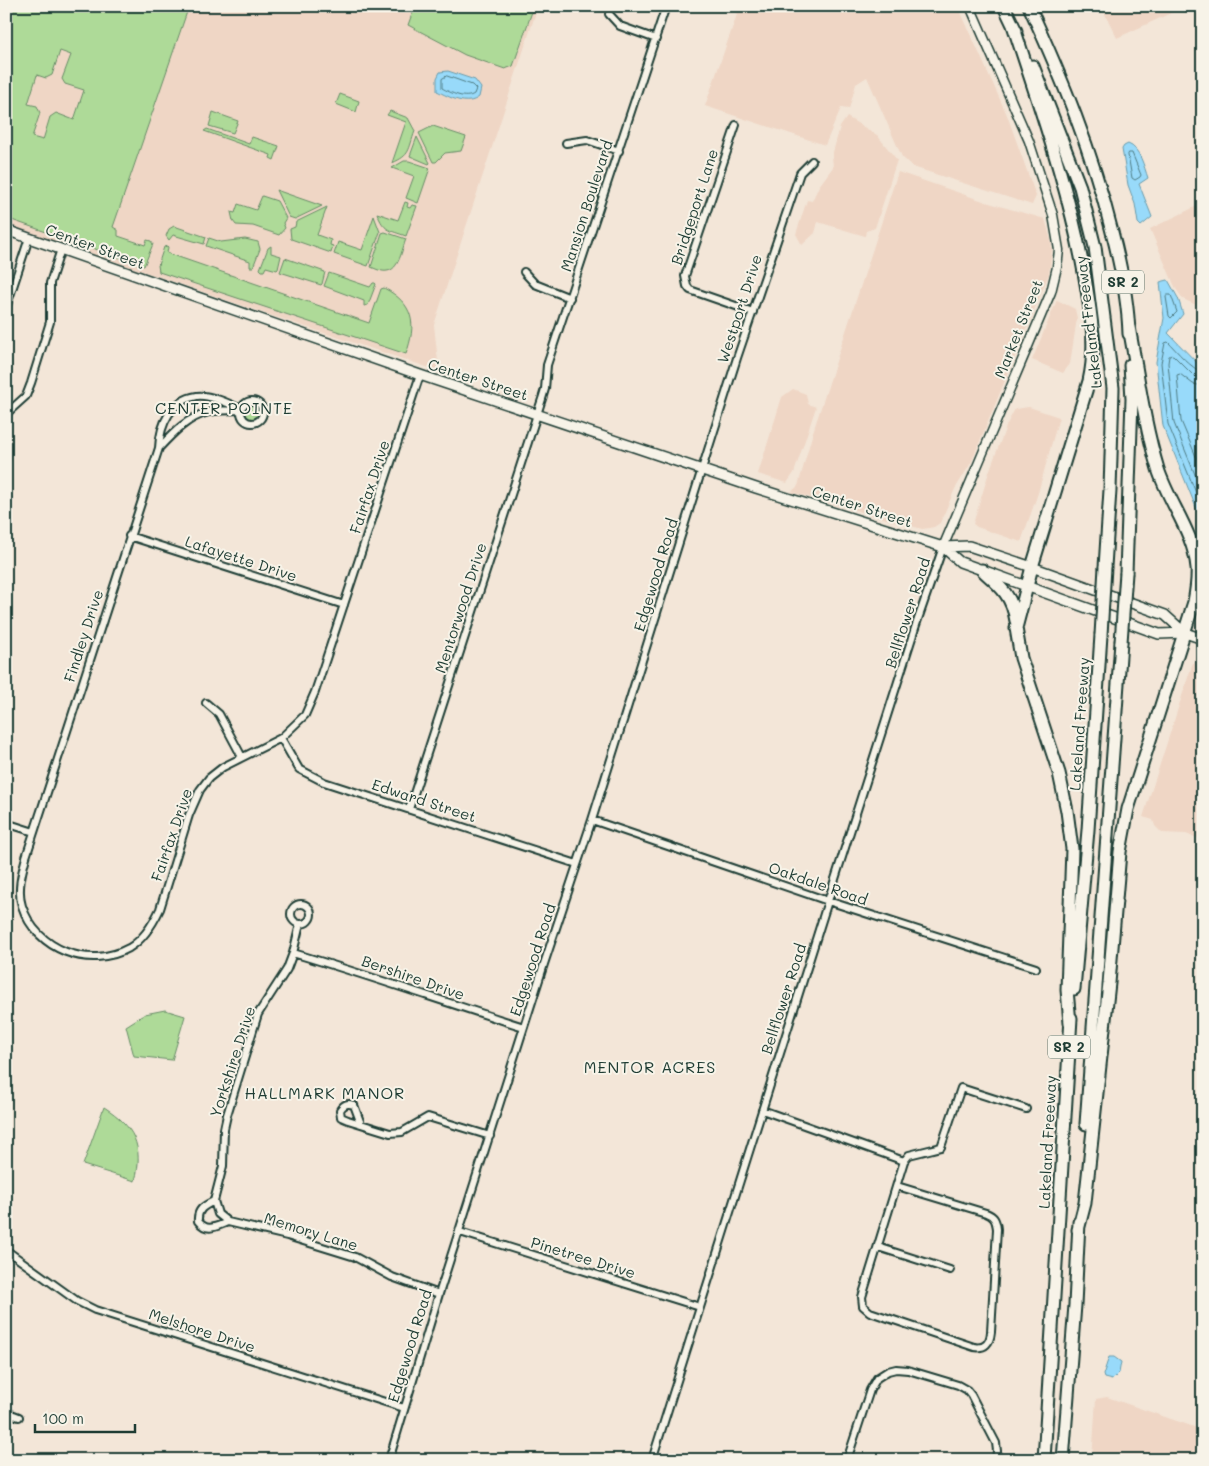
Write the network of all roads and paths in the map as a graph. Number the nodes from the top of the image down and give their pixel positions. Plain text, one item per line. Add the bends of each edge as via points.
1 (666, 6) edge
2 (970, 6) edge
3 (1004, 6) edge
4 (1029, 6) edge
5 (609, 14) dead end
6 (1013, 25) junction
7 (656, 39) junction
8 (736, 124) dead end
9 (566, 143) dead end
10 (619, 151) junction
11 (812, 161) dead end
12 (6, 230) edge
13 (29, 238) junction
14 (61, 249) junction
15 (524, 272) dead end
16 (570, 298) junction
17 (6, 308) edge
18 (753, 312) junction
19 (1129, 327) junction
20 (420, 375) junction
21 (6, 414) edge
22 (537, 414) junction
23 (6, 442) edge
24 (159, 448) junction
25 (6, 460) edge
26 (702, 469) junction
27 (129, 536) junction
28 (943, 547) junction
29 (1032, 567) junction
30 (982, 570) junction
31 (1028, 586) junction
32 (344, 605) junction
33 (1017, 623) junction
34 (1185, 633) junction
35 (1203, 638) edge
36 (206, 703) dead end
37 (281, 738) junction
38 (242, 757) junction
39 (409, 809) junction
40 (592, 820) junction
41 (6, 823) edge
42 (34, 832) junction
43 (577, 864) junction
44 (828, 901) junction
45 (300, 924) dead end
46 (294, 953) junction
47 (1036, 968) dead end
48 (1070, 1024) junction
49 (524, 1027) junction
50 (1026, 1109) dead end
51 (762, 1110) junction
52 (360, 1124) dead end
53 (490, 1136) junction
54 (904, 1161) junction
55 (897, 1186) junction
56 (214, 1201) junction
57 (228, 1222) junction
58 (1078, 1230) junction
59 (460, 1232) junction
60 (878, 1247) junction
61 (6, 1250) edge
62 (950, 1270) dead end
63 (439, 1294) junction
64 (700, 1308) junction
65 (404, 1408) junction
66 (6, 1412) edge
67 (19, 1417) dead end
68 (389, 1460) edge
69 (652, 1460) edge
70 (847, 1460) edge
71 (996, 1460) edge
72 (1044, 1460) edge
73 (1063, 1460) edge

1 - 7 street, Mansion Boulevard
2 - 28 street, Market Street via 1029,141 1054,215 1059,250 1051,292
3 - 6 highway, Lakeland Freeway / SR 2
4 - 19 highway, SR 2 via 1073,108 1103,197 1117,252
5 - 7 street via 620,26
6 - 29 highway via 1060,173 1080,249 1094,350 1089,380
6 - 48 highway, Lakeland Freeway / SR 2, bridge via 1045,94 1080,186 1095,247 1113,388 1110,490 1088,830
7 - 10 street, Mansion Boulevard
8 - 18 street, Bridgeport Lane via 685,282 690,290
9 - 10 street via 587,140
10 - 16 street, Mansion Boulevard
11 - 18 street, Westport Drive via 800,173
12 - 13 main road, Center Street
13 - 14 main road, Center Street
13 - 17 street
14 - 20 main road, Center Street
14 - 21 street via 50,283 50,322 31,383 26,396
15 - 16 street via 535,284
16 - 22 street, Mansion Boulevard via 547,365 545,389
18 - 26 street, Westport Drive
19 - 34 highway via 1150,441 1159,472 1194,550 1198,585
19 - 58 highway, SR 2, bridge via 1132,399 1126,573
20 - 22 main road, Center Street
20 - 32 street, Fairfax Drive
22 - 26 main road, Center Street
22 - 39 street, Mentorwood Drive
23 - 25 street
24 - 24 street, Findley Drive via 199,415 219,410 241,410 202,396 184,400 169,412 159,438
24 - 27 street, Findley Drive
26 - 28 main road, Center Street
26 - 40 street, Edgewood Road
27 - 32 street, Lafayette Drive
27 - 42 street, Findley Drive
28 - 29 main road, Center Street via 969,546
28 - 30 main road, Center Street via 960,562
28 - 44 street, Bellflower Road
29 - 31 highway
29 - 34 main road, Center Street via 1165,615
30 - 31 main road, Center Street
30 - 33 highway via 1009,597
31 - 33 highway
31 - 34 main road, Center Street via 1159,634
32 - 37 street, Fairfax Drive via 305,715
33 - 48 highway via 1021,658 1059,773 1067,811 1072,849 1067,990
34 - 35 main road, Center Street
34 - 58 highway via 1128,809 1120,852 1086,1193
36 - 38 street via 219,714
37 - 38 street, Fairfax Drive
37 - 39 street, Edward Street via 299,769 324,782
38 - 42 street, Fairfax Drive via 209,778 200,790 154,921 139,940 111,955 92,958 69,954 44,941 30,924 22,905 21,884
39 - 43 street, Edward Street
40 - 43 street, Edgewood Road
40 - 44 street, Oakdale Road
41 - 42 street
43 - 49 street, Edgewood Road
44 - 47 street, Oakdale Road
44 - 51 street, Bellflower Road
45 - 46 street, Yorkshire Drive
46 - 49 street, Bershire Drive
46 - 56 street, Yorkshire Drive via 258,1014 227,1115 223,1166
48 - 72 highway, Lakeland Freeway / SR 2
49 - 53 street, Edgewood Road
50 - 54 street via 961,1088 941,1147 909,1155
51 - 54 street
51 - 64 street, Bellflower Road
52 - 53 street via 390,1133 402,1132 428,1117
53 - 59 street, Edgewood Road
54 - 55 street
55 - 60 street
55 - 60 street via 986,1213 995,1219 992,1332 986,1346 974,1347 866,1309 862,1297
56 - 57 street, Memory Lane via 218,1214
56 - 57 street, Memory Lane via 203,1206 198,1221 206,1228
57 - 63 street, Memory Lane via 287,1236 355,1258 392,1277
58 - 73 highway, SR 2
59 - 63 street, Edgewood Road
59 - 64 street, Pinetree Drive
60 - 62 street
61 - 65 street, Melshore Drive via 76,1301 95,1310
63 - 65 street, Edgewood Road
64 - 69 street, Bellflower Road
65 - 68 street, Edgewood Road
66 - 67 street
70 - 71 street via 873,1384 877,1378 896,1369 967,1390 996,1444

